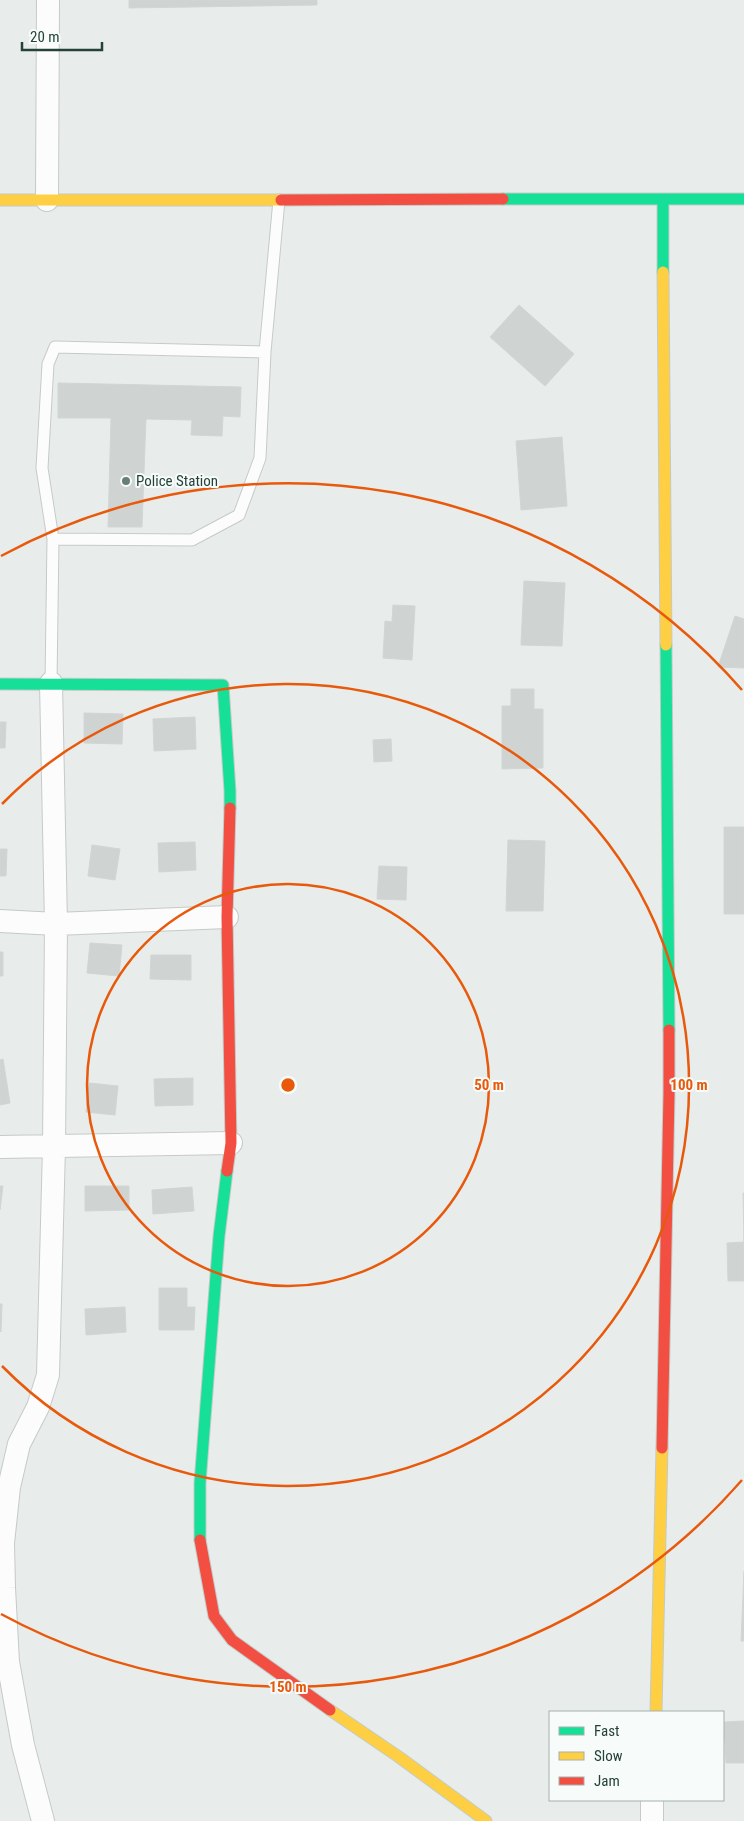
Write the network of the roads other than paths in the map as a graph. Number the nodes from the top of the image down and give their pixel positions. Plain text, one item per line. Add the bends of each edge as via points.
1 (48, 0) edge
2 (744, 199) edge
3 (0, 200) edge
4 (47, 200) junction
5 (279, 200) junction
6 (663, 200) junction
7 (265, 352) junction
8 (53, 539) junction
9 (51, 683) junction
10 (0, 684) edge
11 (227, 917) junction
12 (0, 921) edge
13 (56, 924) junction
14 (230, 1143) junction
15 (0, 1147) edge
16 (54, 1147) junction
17 (656, 1711) edge
18 (652, 1801) edge
19 (43, 1821) edge
20 (486, 1821) edge
21 (652, 1821) edge

1 - 4 street
2 - 6 street
3 - 4 street
4 - 5 street
5 - 6 street
5 - 7 lane
6 - 17 street via 669,1094
7 - 8 lane via 260,458 239,515 192,540
7 - 8 lane via 55,347 48,364 42,468
8 - 9 lane
9 - 10 street
9 - 11 street via 223,685 230,790
9 - 13 street
11 - 13 street
11 - 14 street
12 - 13 street
13 - 16 street
14 - 16 street
14 - 20 street via 219,1236 200,1483 200,1544 214,1616 232,1640
15 - 16 street
16 - 19 street via 48,1375 38,1406 19,1444 9,1486 3,1543 8,1662 23,1745
18 - 21 street

